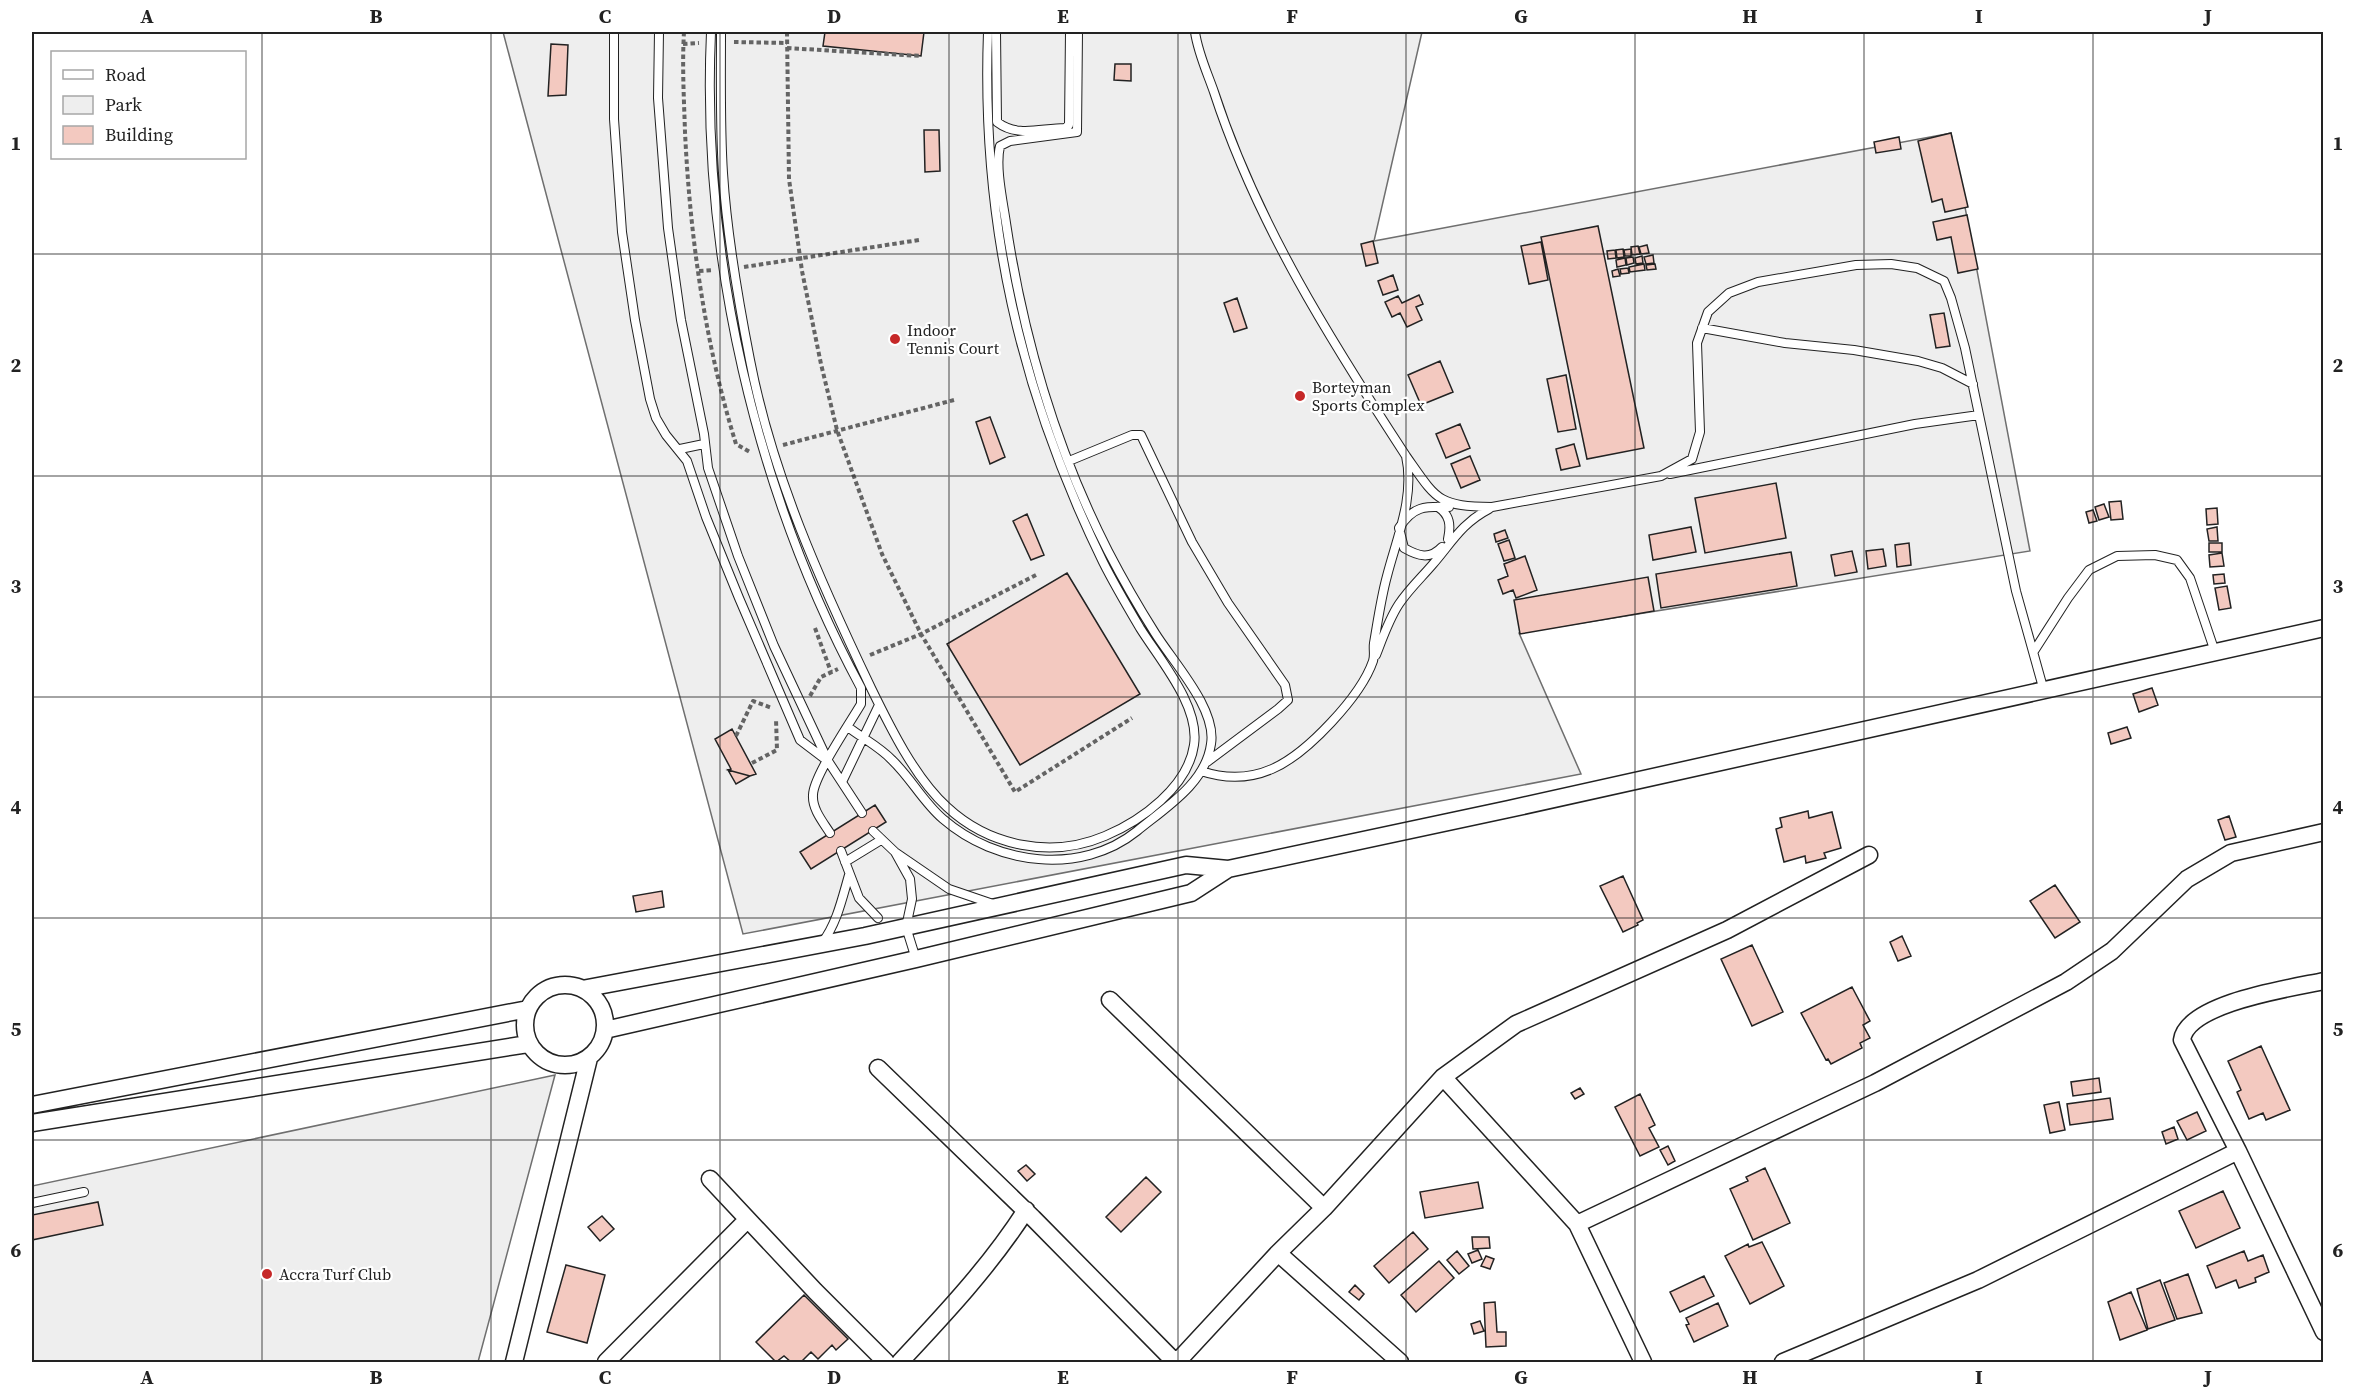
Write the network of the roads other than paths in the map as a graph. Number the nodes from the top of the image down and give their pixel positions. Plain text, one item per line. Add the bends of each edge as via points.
1 (614, 32) edge
2 (659, 32) edge
3 (711, 32) edge
4 (722, 32) edge
5 (988, 32) edge
6 (996, 32) edge
7 (1070, 32) edge
8 (1078, 32) edge
9 (1195, 32) edge
10 (1702, 328) junction
11 (1973, 384) junction
12 (1979, 415) junction
13 (704, 444) junction
14 (680, 449) junction
15 (1406, 456) junction
16 (1069, 461) junction
17 (1661, 476) junction
18 (1437, 506) junction
19 (1465, 507) junction
20 (1492, 507) junction
21 (1474, 517) junction
22 (1399, 528) junction
23 (1448, 539) junction
24 (2324, 628) edge
25 (2034, 651) junction
26 (2215, 652) junction
27 (1374, 660) junction
28 (2044, 691) junction
29 (879, 705) junction
30 (848, 727) junction
31 (863, 738) junction
32 (828, 761) junction
33 (1207, 762) junction
34 (1202, 771) junction
35 (842, 782) junction
36 (862, 813) dead end
37 (873, 831) dead end
38 (2324, 832) edge
39 (830, 833) dead end
40 (881, 840) junction
41 (841, 851) dead end
42 (895, 852) junction
43 (1869, 855) dead end
44 (845, 862) junction
45 (1228, 869) junction
46 (849, 875) junction
47 (1003, 906) junction
48 (878, 918) dead end
49 (906, 927) junction
50 (821, 944) junction
51 (916, 959) junction
52 (2324, 981) edge
53 (582, 989) junction
54 (1110, 1000) dead end
55 (528, 1009) junction
56 (605, 1030) junction
57 (528, 1044) junction
58 (589, 1058) junction
59 (878, 1068) dead end
60 (1443, 1077) junction
61 (32, 1105) edge
62 (32, 1123) edge
63 (2238, 1151) junction
64 (710, 1179) dead end
65 (84, 1192) dead end
66 (32, 1203) edge
67 (1324, 1208) junction
68 (1026, 1210) junction
69 (747, 1220) junction
70 (1577, 1224) junction
71 (1278, 1253) junction
72 (2324, 1332) edge
73 (514, 1362) edge
74 (606, 1362) edge
75 (886, 1362) edge
76 (900, 1362) edge
77 (1176, 1362) edge
78 (1400, 1362) edge
79 (1642, 1362) edge
80 (1783, 1362) edge

1 - 14 lane via 614,118 622,232 635,321 656,418
2 - 13 lane via 660,142 668,228
3 - 30 lane via 712,163 724,269 744,372 774,484 807,575 861,688 861,705
4 - 29 lane via 723,174 751,364 773,447 813,563
5 - 29 lane via 990,170 1014,322 1025,362 1052,444 1104,563 1191,712 1193,752 1185,773 1172,788 1127,825 1098,839 1058,849 1018,845 974,827 942,803 917,772
6 - 7 lane via 997,122 1007,130 1022,132 1069,125
8 - 16 lane via 1077,132 1010,141 999,150 1004,212 1022,306 1043,389
9 - 15 lane via 1223,121 1266,222 1329,337
10 - 11 lane via 1918,361
10 - 11 lane via 1708,312 1729,293 1758,282 1857,265 1917,268 1944,281
10 - 17 lane via 1697,343 1700,432 1692,459
11 - 12 lane
12 - 17 lane via 1904,426
12 - 25 lane via 2016,591
13 - 14 lane
13 - 32 lane via 708,468 738,556 770,637
14 - 32 lane via 800,740
15 - 19 lane via 1443,502
15 - 22 lane via 1410,473 1407,504
16 - 33 lane via 1108,550 1199,699 1212,742
16 - 33 lane via 1131,435 1141,435 1212,578 1286,685 1288,700 1278,710
17 - 20 lane
18 - 19 lane
18 - 22 lane via 1420,508
18 - 23 lane via 1449,521
19 - 20 lane
20 - 21 lane
21 - 23 lane
21 - 27 lane via 1456,533 1399,603
22 - 23 lane via 1404,548 1425,556 1436,553
22 - 27 lane via 1378,614
24 - 26 street
25 - 26 lane via 2089,570 2117,556 2155,555 2177,561 2190,578
25 - 28 lane
26 - 28 street
27 - 34 lane via 1354,696 1294,756 1273,769 1246,776 1219,777
28 - 45 street
29 - 31 lane
30 - 31 lane
30 - 32 lane
31 - 34 lane via 891,758 926,802 962,834 992,849 1048,861 1077,858 1119,843 1166,807
31 - 35 lane
32 - 35 lane
32 - 39 lane via 812,795
33 - 34 lane
35 - 36 lane
37 - 40 lane
38 - 70 street via 2231,853 2187,879 2112,951 2066,982 1875,1083
40 - 42 lane
40 - 44 lane
41 - 44 lane
42 - 47 lane via 949,889
42 - 49 lane via 909,879 912,899
43 - 60 street via 1727,930 1516,1024
44 - 46 lane
45 - 47 street via 1186,865
45 - 51 street via 1191,893
46 - 48 lane via 859,898
46 - 50 lane via 836,920
47 - 49 street
49 - 50 street
49 - 51 lane
50 - 53 street
51 - 56 street
52 - 63 street via 2217,1008 2192,1021 2183,1032 2184,1049
53 - 55 street via 570,985 551,988 535,998
53 - 56 street via 590,993 604,1013
54 - 67 street
55 - 57 street via 524,1022
55 - 61 street
56 - 58 street via 600,1046
57 - 58 street via 555,1065 573,1065
57 - 62 street
58 - 73 street
59 - 68 street
60 - 67 street
60 - 70 street
63 - 72 street
63 - 80 street via 1978,1280
64 - 69 street
65 - 66 lane
67 - 71 street
68 - 76 street via 960,1297
68 - 77 street
69 - 74 street
69 - 75 street
70 - 79 street
71 - 77 street
71 - 78 street

